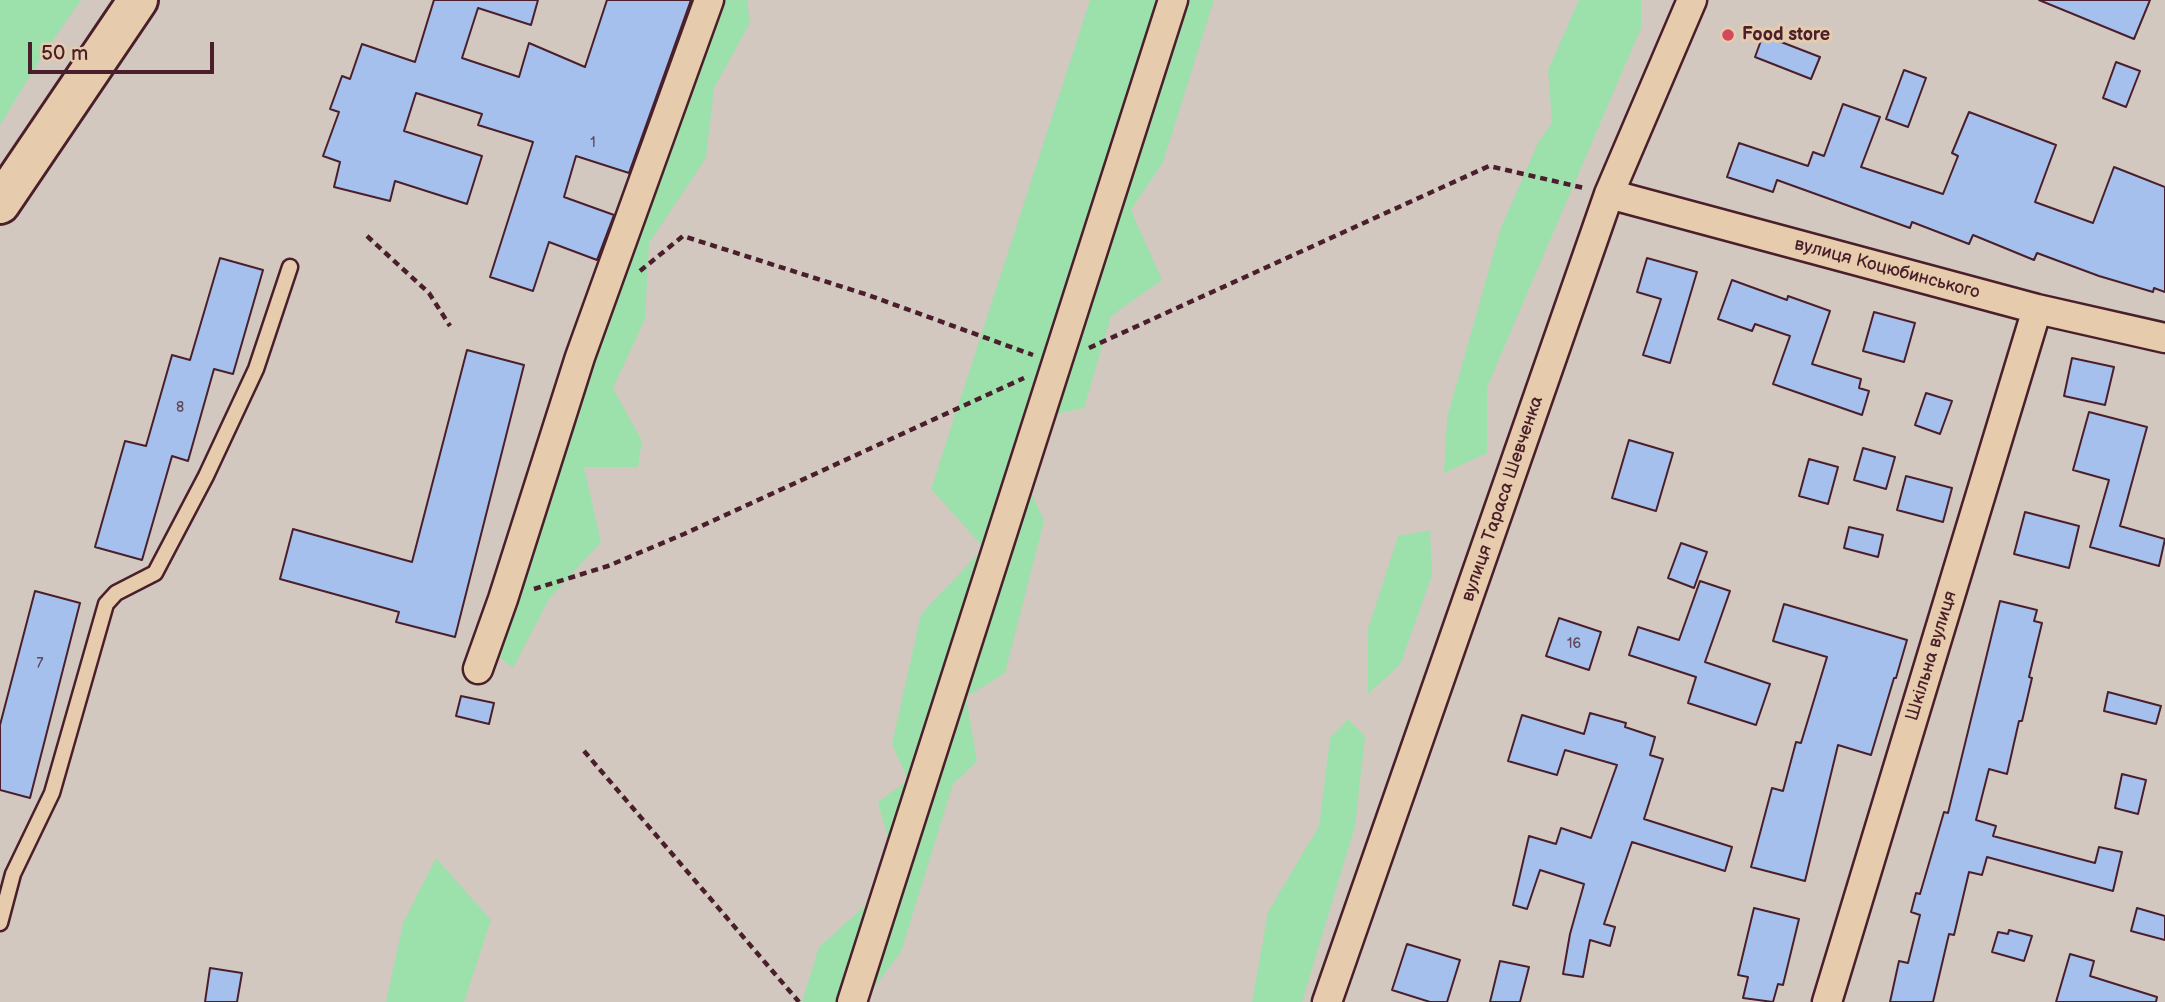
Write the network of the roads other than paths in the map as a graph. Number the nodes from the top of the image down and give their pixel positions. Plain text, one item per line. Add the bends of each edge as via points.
1 (138, 0) edge
2 (709, 0) edge
3 (1174, 0) edge
4 (1692, 0) edge
5 (1609, 194) junction
6 (0, 204) edge
7 (290, 267) dead end
8 (2037, 309) junction
9 (2165, 338) edge
10 (478, 669) dead end
11 (0, 923) edge
12 (852, 1002) edge
13 (1326, 1002) edge
14 (1827, 1002) edge

1 - 6 main road
2 - 10 street via 580,358
3 - 12 street
4 - 5 street, вулиця Тараса Шевченка
5 - 8 street, вулиця Коцюбинського
5 - 13 street, вулиця Тараса Шевченка
7 - 11 lane via 256,369 155,573 116,593 106,604 52,793 13,874
8 - 9 street, вулиця Коцюбинського
8 - 14 street, Шкільна вулиця

